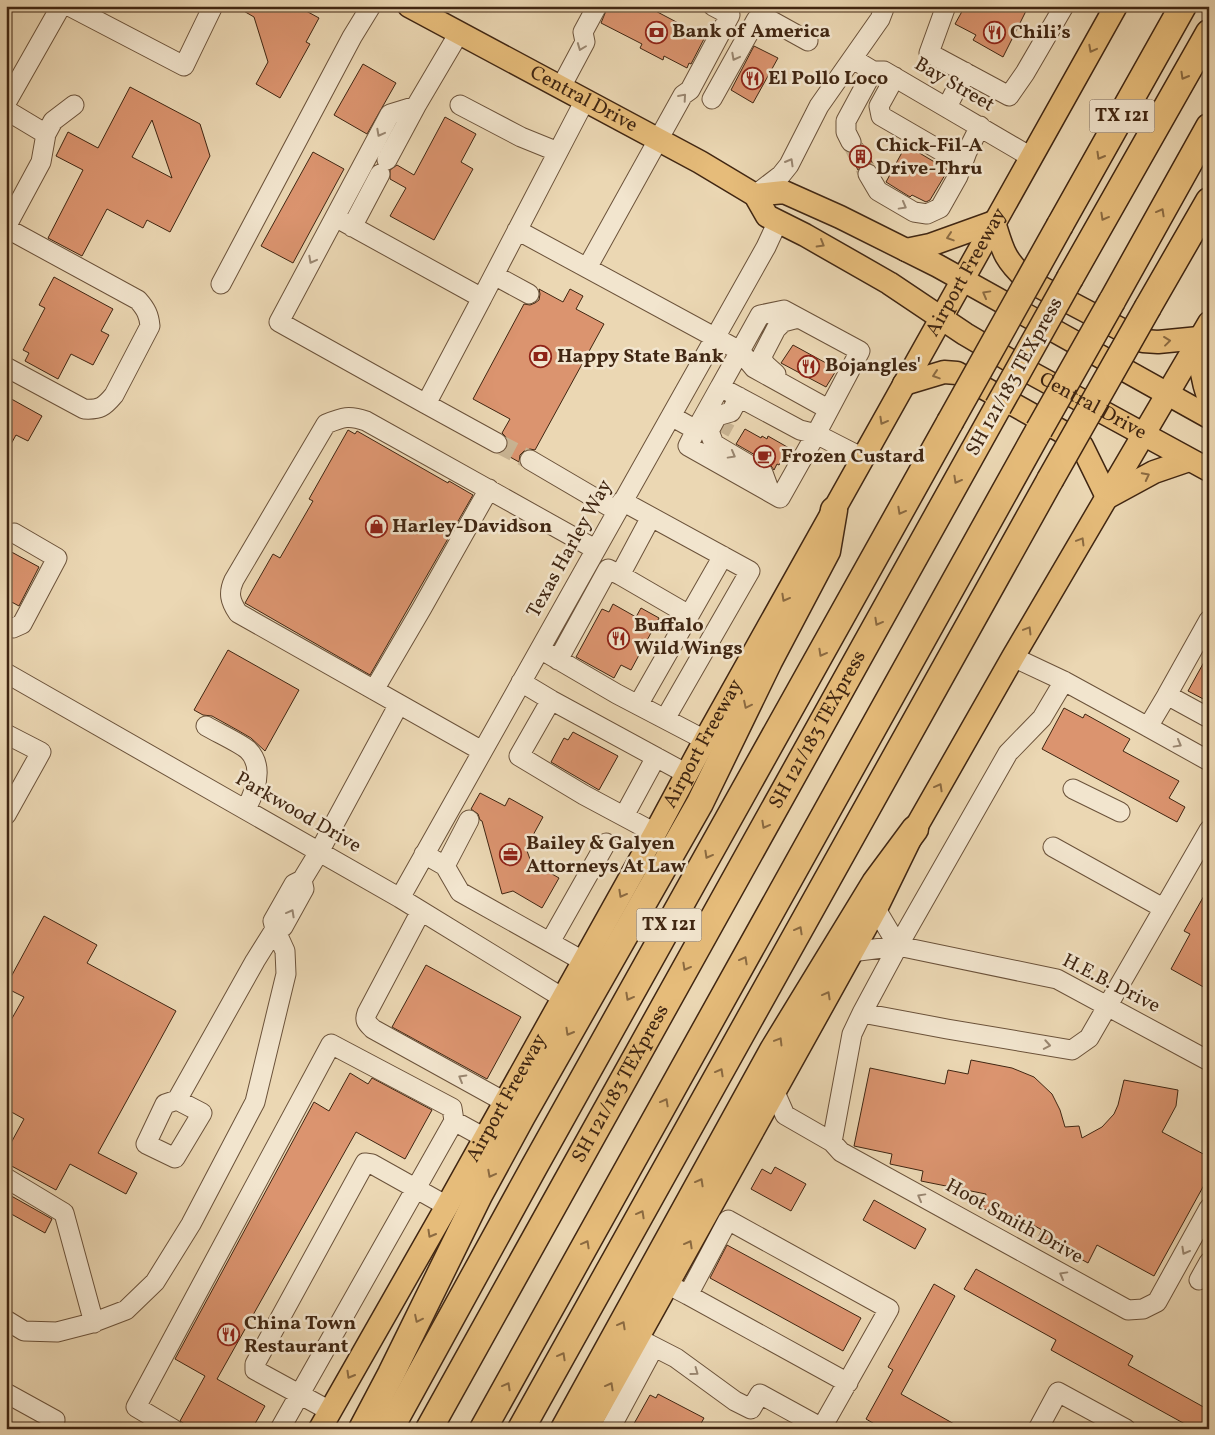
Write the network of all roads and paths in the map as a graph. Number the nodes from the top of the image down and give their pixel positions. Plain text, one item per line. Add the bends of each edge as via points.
1 (60, 6) edge
2 (68, 6) edge
3 (213, 6) edge
4 (370, 6) edge
5 (409, 6) edge
6 (597, 6) edge
7 (714, 6) edge
8 (885, 6) edge
9 (946, 6) edge
10 (1064, 6) edge
11 (1116, 6) edge
12 (1182, 6) edge
13 (733, 11) edge
14 (459, 33) junction
15 (1209, 33) edge
16 (808, 41) dead end
17 (853, 59) junction
18 (873, 71) junction
19 (965, 72) junction
20 (895, 77) junction
21 (561, 87) junction
22 (712, 99) dead end
23 (585, 100) junction
24 (6, 103) edge
25 (74, 105) dead end
26 (460, 105) dead end
27 (416, 106) junction
28 (947, 107) junction
29 (6, 110) edge
30 (980, 126) junction
31 (1209, 126) edge
32 (46, 134) junction
33 (658, 139) junction
34 (851, 142) tunnel mouth
35 (558, 152) junction
36 (1031, 157) junction
37 (962, 162) junction
38 (868, 174) tunnel mouth
39 (755, 195) junction
40 (1209, 200) edge
41 (335, 217) junction
42 (840, 217) junction
43 (778, 221) junction
44 (994, 222) junction
45 (352, 227) junction
46 (6, 228) edge
47 (517, 230) junction
48 (906, 250) junction
49 (587, 268) junction
50 (494, 275) junction
51 (961, 280) junction
52 (221, 284) dead end
53 (529, 294) dead end
54 (482, 298) junction
55 (940, 318) junction
56 (791, 320) junction
57 (1204, 330) edge
58 (715, 338) junction
59 (740, 351) junction
60 (6, 367) edge
61 (904, 384) junction
62 (720, 387) junction
63 (1166, 394) junction
64 (1209, 400) edge
65 (426, 404) junction
66 (821, 405) junction
67 (671, 416) junction
68 (1209, 417) edge
69 (726, 421) junction
70 (696, 430) junction
71 (816, 434) junction
72 (1143, 435) junction
73 (497, 442) tunnel mouth
74 (863, 458) junction
75 (530, 460) tunnel mouth
76 (1189, 460) junction
77 (1209, 470) edge
78 (489, 489) junction
79 (770, 492) junction
80 (1107, 498) junction
81 (620, 506) junction
82 (834, 510) junction
83 (651, 517) junction
84 (14, 533) dead end
85 (595, 549) junction
86 (723, 556) junction
87 (620, 576) junction
88 (689, 616) junction
89 (1209, 620) edge
90 (8, 630) edge
91 (540, 649) junction
92 (1013, 657) junction
93 (558, 660) junction
94 (6, 673) edge
95 (1064, 681) junction
96 (521, 682) junction
97 (374, 690) junction
98 (1167, 695) junction
99 (551, 700) junction
100 (399, 704) junction
101 (638, 705) junction
102 (1209, 718) edge
103 (665, 719) junction
104 (206, 726) dead end
105 (1148, 727) junction
106 (6, 734) edge
107 (705, 740) junction
108 (482, 751) junction
109 (656, 757) junction
110 (1209, 761) edge
111 (687, 774) junction
112 (1073, 789) dead end
113 (246, 809) junction
114 (1120, 812) dead end
115 (6, 816) edge
116 (624, 816) junction
117 (469, 820) dead end
118 (915, 830) junction
119 (1209, 830) edge
120 (656, 833) junction
121 (606, 843) dead end
122 (1053, 847) dead end
123 (319, 852) junction
124 (424, 854) junction
125 (445, 866) junction
126 (400, 898) junction
127 (1163, 908) junction
128 (876, 909) junction
129 (422, 911) junction
130 (275, 929) junction
131 (550, 942) junction
132 (898, 946) junction
133 (851, 952) junction
134 (584, 961) junction
135 (563, 998) junction
136 (1108, 1006) junction
137 (862, 1013) junction
138 (1209, 1061) edge
139 (774, 1090) junction
140 (177, 1100) dead end
141 (505, 1102) junction
142 (454, 1121) junction
143 (485, 1138) junction
144 (832, 1142) junction
145 (6, 1178) edge
146 (415, 1188) junction
147 (447, 1206) junction
148 (1209, 1208) edge
149 (1209, 1262) edge
150 (1199, 1280) dead end
151 (667, 1284) junction
152 (688, 1295) junction
153 (6, 1320) edge
154 (94, 1323) junction
155 (646, 1342) junction
156 (848, 1383) junction
157 (6, 1393) edge
158 (300, 1393) junction
159 (325, 1420) edge
160 (821, 1428) edge
161 (54, 1429) edge
162 (173, 1429) edge
163 (280, 1429) edge
164 (362, 1429) edge
165 (390, 1429) edge
166 (429, 1429) edge
167 (483, 1429) edge
168 (521, 1429) edge
169 (564, 1429) edge
170 (587, 1429) edge
171 (610, 1429) edge
172 (1038, 1429) edge
173 (1126, 1429) edge

1 - 24 street
2 - 3 street via 184,66
4 - 52 street
5 - 14 main road, Central Drive
6 -> 21 street via 583,32 585,42
7 - 13 street
8 - 17 street
9 - 19 street via 929,53
10 - 19 street via 1009,96
11 -> 36 main road, Airport Freeway
12 -> 165 highway, TX 121, bridge
33 -> 13 street via 683,95 690,90
14 - 21 main road, Central Drive
14 - 27 street
15 -> 166 highway, SH 121/183 TEXpress, bridge
16 -> 22 street via 770,20 756,20
17 - 18 street, Bay Street
39 -> 17 street via 789,165 819,106
18 - 20 street, Bay Street via 884,71
18 - 34 street via 846,120 846,132
19 - 28 street
20 - 28 street, Bay Street
20 - 37 street via 879,106 882,116
21 - 23 main road, Central Drive
23 - 33 main road, Central Drive
23 - 35 street
25 - 32 street via 53,121
26 - 35 street
27 -> 41 street via 390,114
27 - 45 street
28 - 30 street, Bay Street
29 - 32 street
30 - 36 street, Bay Street
30 - 37 street
167 -> 31 highway, bridge
32 - 46 street via 41,162
33 - 39 main road, Central Drive
33 - 49 street
35 - 47 street
36 - 44 main road, Airport Freeway
38 -> 37 street via 878,191 914,212 927,214 940,208
39 - 42 main road via 784,192
39 - 43 main road, Central Drive via 767,216
168 -> 40 highway, bridge
41 - 45 street
41 -> 65 street via 279,322
42 - 43 main road via 830,222 793,213
42 - 48 main road
43 -> 55 main road, Central Drive via 889,283
43 - 58 street, Texas Harley Way
44 -> 48 main road via 930,245
44 - 51 main road, Airport Freeway
44 -> 57 main road via 1003,254 1026,280 1143,341 1158,342
45 - 54 street
46 - 60 street via 138,300 149,316 150,326 114,395 96,410 84,409
47 - 49 street
47 - 50 street
48 - 51 main road
49 - 58 street
50 - 53 street
50 - 54 street
51 - 55 main road, Airport Freeway
63 -> 51 main road
54 - 65 street
55 - 61 main road, Airport Freeway
55 - 72 main road, Central Drive
56 - 59 street via 784,310 760,315
56 - 66 street via 776,329 760,358 772,371 807,391
56 - 66 street via 860,351
57 - 63 main road
57 - 64 main road via 1198,356
58 - 59 street
58 - 67 street, Texas Harley Way
59 - 62 street
59 - 66 street via 754,368
61 -> 74 main road, Airport Freeway
80 -> 61 main road via 1082,446 1061,431 957,373 944,372
62 - 69 street
62 - 70 street
63 - 68 main road
63 - 72 main road
65 - 73 street
66 - 71 street
67 - 70 street
67 - 81 street, Texas Harley Way
69 - 71 street
69 -> 79 street via 763,473
70 - 79 street via 688,446
71 - 74 street
71 - 79 street via 780,498
72 - 76 main road, Central Drive
72 - 80 main road
74 - 82 main road, Airport Freeway
75 - 81 street
76 - 77 main road, Central Drive
80 -> 76 main road via 1154,472
78 - 85 street
78 - 97 street
78 - 97 street via 366,422 342,417 326,424 234,580 229,590 231,604 238,613
92 -> 80 main road
81 - 83 street
81 - 85 street, Texas Harley Way
82 -> 107 main road, Airport Freeway
82 -> 164 highway via 827,551 700,802 479,1195
83 - 86 street
83 - 87 street
84 - 90 street via 57,558 22,624
85 - 91 street, Texas Harley Way
86 - 88 street
86 - 103 street via 750,571
87 - 88 street
87 - 93 street via 608,570
88 - 101 street
89 - 98 street
91 - 93 street
91 - 96 street, Texas Harley Way
92 - 95 street
118 -> 92 main road
93 - 101 street
94 - 113 street, Parkwood Drive
95 - 105 street
95 - 132 street via 1042,718 1008,754
96 - 99 street
96 - 108 street, Texas Harley Way
97 - 100 street
98 - 102 street
98 - 105 street
99 - 109 street
99 - 116 street via 519,756
100 - 108 street
100 - 123 street
101 - 103 street
103 - 107 street
104 - 113 street via 248,751 258,769 254,794
105 -> 110 street
106 - 115 street via 41,752
107 - 111 main road, Airport Freeway
108 - 124 street, Texas Harley Way
109 - 111 street
109 - 116 street
111 - 120 main road, Airport Freeway
112 - 114 street
113 - 123 street, Parkwood Drive
116 - 120 street
117 - 125 street
118 - 128 main road
169 -> 118 highway via 773,1050 875,883
119 - 127 street
120 -> 134 main road, Airport Freeway
121 - 131 street
122 - 127 street
123 - 126 street, Parkwood Drive
123 - 130 street via 302,880 294,884 273,921
124 - 125 street
124 - 126 street, Texas Harley Way
125 - 131 street via 460,892
126 - 129 street, Parkwood Drive
127 - 136 street
128 - 132 street
128 - 133 main road
129 - 135 street, Parkwood Drive
141 -> 129 street via 366,1023 365,1018
130 - 140 street
130 - 154 street via 285,951 286,974 255,1102 191,1224 155,1282 126,1310
131 - 134 street
132 - 133 street, H.E.B. Drive
132 - 136 street, H.E.B. Drive via 1057,979
132 - 137 street
139 -> 133 main road
134 - 135 main road, Airport Freeway
135 - 141 main road, Airport Freeway
137 -> 136 street via 1072,1050 1089,1038
136 - 138 street, H.E.B. Drive
137 - 144 street via 852,1034
139 - 144 street, Hoot Smith Drive via 785,1115
151 -> 139 main road
141 - 143 main road, Airport Freeway
142 - 143 street
142 - 146 street
142 - 162 street via 452,1108 331,1044 136,1407
143 - 147 main road, Airport Freeway
148 -> 144 street, Hoot Smith Drive via 1157,1302 1143,1309 1128,1310 841,1152
145 - 154 street via 64,1213
146 - 147 street
146 - 158 street
146 - 158 street via 365,1163 255,1364 255,1370
147 -> 159 main road, Airport Freeway
149 - 150 street
151 - 152 street
151 - 155 main road
152 - 156 street
152 - 156 street via 728,1220 737,1224 889,1309
153 - 154 street via 24,1331 58,1332
155 -> 160 street via 676,1358 751,1409 760,1394
170 -> 155 main road
155 - 171 street
156 - 160 street
157 - 161 street via 55,1420
158 - 159 street
158 - 163 street
172 - 173 street via 1058,1392

